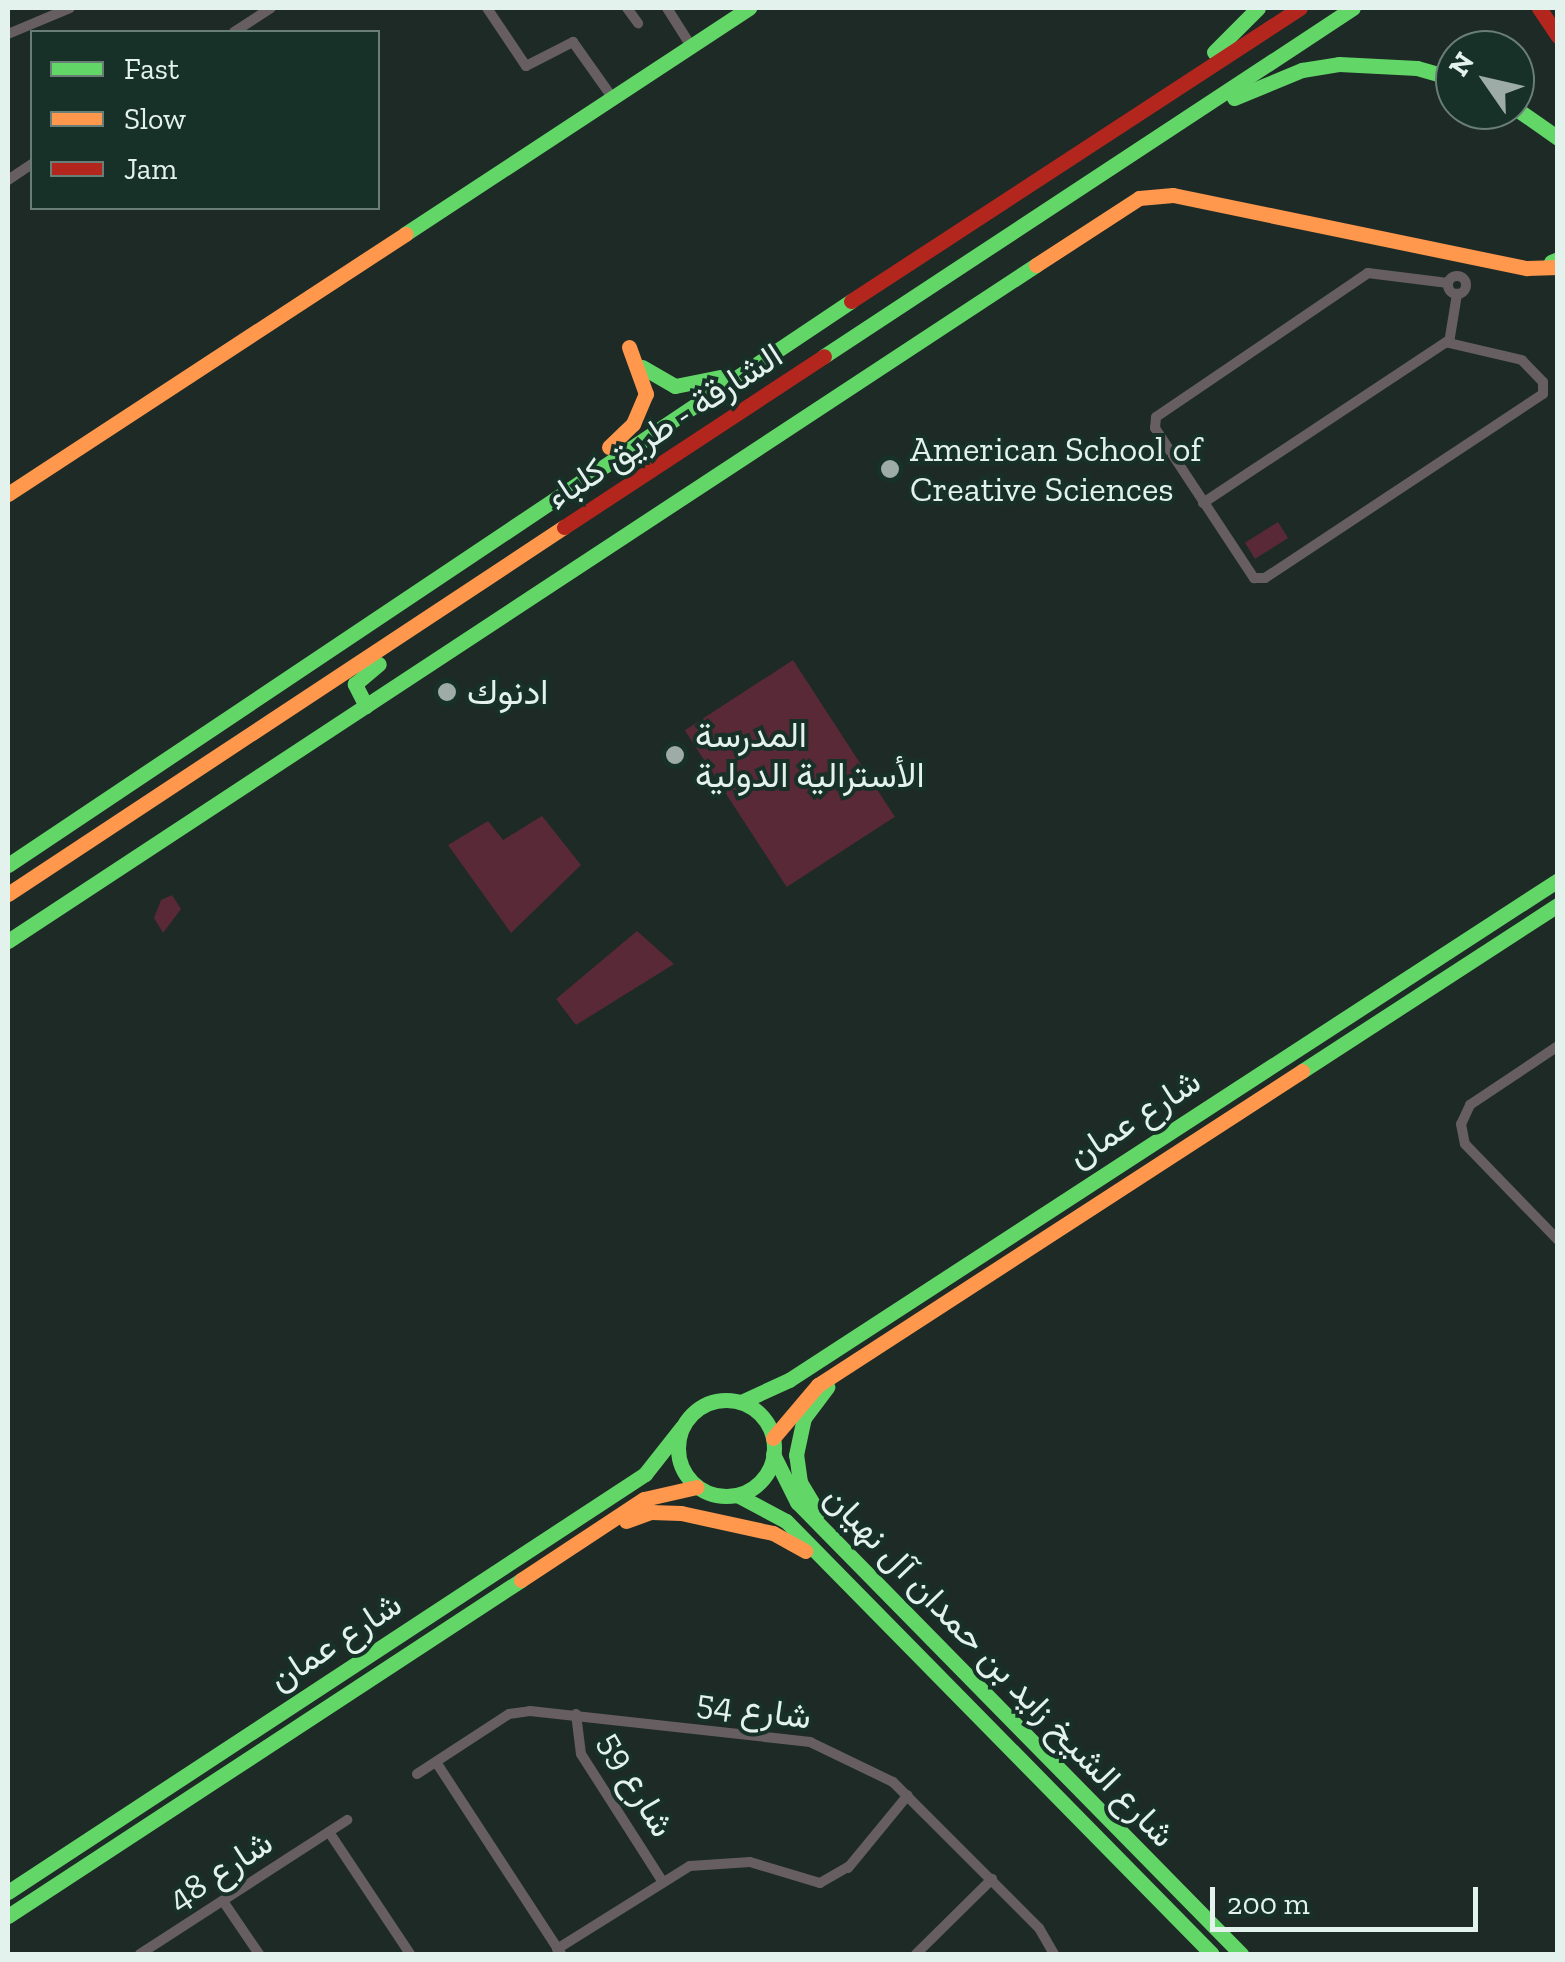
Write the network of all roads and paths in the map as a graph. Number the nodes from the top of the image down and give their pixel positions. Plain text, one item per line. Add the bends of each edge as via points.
1 (70, 8) edge
2 (246, 8) edge
3 (271, 8) edge
4 (486, 8) edge
5 (643, 8) edge
6 (667, 8) edge
7 (750, 8) edge
8 (1258, 8) edge
9 (1300, 8) edge
10 (1352, 8) edge
11 (1539, 8) edge
12 (632, 15) edge
13 (253, 20) junction
14 (237, 30) edge
15 (8, 34) edge
16 (1558, 36) edge
17 (691, 46) junction
18 (1435, 73) edge
19 (612, 97) junction
20 (1146, 110) junction
21 (1190, 114) junction
22 (1535, 122) edge
23 (1558, 138) edge
24 (30, 165) edge
25 (8, 180) edge
26 (1464, 255) junction
27 (1556, 262) edge
28 (1459, 276) junction
29 (1448, 283) junction
30 (1457, 294) junction
31 (1448, 341) junction
32 (629, 347) dead end
33 (759, 360) junction
34 (641, 366) junction
35 (564, 488) junction
36 (8, 494) edge
37 (1203, 503) junction
38 (475, 586) junction
39 (254, 700) junction
40 (360, 710) junction
41 (205, 763) junction
42 (8, 850) edge
43 (8, 865) edge
44 (1558, 880) edge
45 (8, 894) edge
46 (1558, 905) edge
47 (8, 942) edge
48 (1558, 1046) edge
49 (1558, 1240) edge
50 (838, 1373) junction
51 (741, 1402) junction
52 (682, 1428) junction
53 (773, 1446) junction
54 (697, 1487) junction
55 (737, 1495) junction
56 (580, 1541) junction
57 (846, 1552) junction
58 (840, 1576) junction
59 (576, 1714) junction
60 (436, 1762) junction
61 (417, 1774) dead end
62 (908, 1795) junction
63 (347, 1820) dead end
64 (330, 1832) junction
65 (661, 1878) junction
66 (992, 1879) junction
67 (8, 1892) edge
68 (223, 1901) junction
69 (8, 1916) edge
70 (559, 1952) edge
71 (140, 1954) edge
72 (259, 1954) edge
73 (410, 1954) edge
74 (916, 1954) edge
75 (1054, 1954) edge
76 (1212, 1954) edge
77 (1241, 1954) edge

1 - 15 street
2 - 13 street
3 - 13 street
4 - 19 street via 526,66 573,42
5 - 12 street
6 - 17 street
7 - 17 main road
8 - 20 main road
9 - 20 main road, الشارقة - طريق كلباء
10 - 21 main road, الشارقة - طريق كلباء
11 - 16 main road
13 - 14 street
17 - 19 main road
18 - 21 main road via 1339,64 1302,70
19 - 36 main road
20 - 33 main road, الشارقة - طريق كلباء
21 - 38 main road, الشارقة - طريق كلباء
22 - 23 main road
24 - 25 street
26 - 27 main road via 1514,264
26 - 28 street
26 - 40 main road via 1173,194 1139,198
28 - 29 street
28 - 30 street via 1466,286
29 - 30 street
29 - 37 street via 1368,273 1158,414 1154,428
30 - 31 street
31 - 37 street
31 - 37 street via 1522,360 1544,382 1544,394 1265,578 1251,576
32 - 34 main road
33 - 34 main road via 717,379 676,386
33 - 35 main road, الشارقة - طريق كلباء
34 - 35 main road via 646,394 632,424
35 - 39 main road, الشارقة - طريق كلباء
38 - 40 main road via 453,613 356,681
38 - 41 main road, الشارقة - طريق كلباء
39 - 42 main road
39 - 43 main road, الشارقة - طريق كلباء
40 - 41 main road via 332,695 239,752
40 - 47 main road
41 - 45 main road, الشارقة - طريق كلباء
44 - 51 main road, شارع عمان via 789,1380
46 - 50 main road, شارع عمان
48 - 49 street via 1470,1105 1461,1124 1466,1144
50 - 53 main road, شارع عمان via 796,1403
50 - 57 main road via 808,1410 796,1455 806,1495
51 - 52 main road via 706,1405
51 - 53 main road via 762,1416
52 - 54 main road via 679,1460
52 - 67 main road, شارع عمان via 646,1474
53 - 55 main road via 762,1480
53 - 57 main road, شارع الشيخ زايد بن حمدان آل نهيان via 790,1495
54 - 55 main road
54 - 56 main road, شارع عمان via 652,1495
55 - 58 main road, شارع الشيخ زايد بن حمدان آل نهيان via 778,1514
56 - 58 main road via 637,1515 671,1511 780,1536
56 - 69 main road, شارع عمان
57 - 77 main road, شارع الشيخ زايد بن حمدان آل نهيان
58 - 76 main road, شارع الشيخ زايد بن حمدان آل نهيان
59 - 60 street, شارع 54 via 508,1714
59 - 62 street, شارع 54 via 810,1742 870,1767
59 - 65 street, شارع 59 via 581,1754
60 - 61 street, شارع 54
60 - 70 street
62 - 65 street via 850,1866 827,1882 721,1861
62 - 66 street, شارع 54
63 - 64 street, شارع 48
64 - 68 street, شارع 48
64 - 73 street
65 - 70 street
66 - 74 street
66 - 75 street, شارع 54 via 1044,1934
68 - 71 street, شارع 48
68 - 72 street

